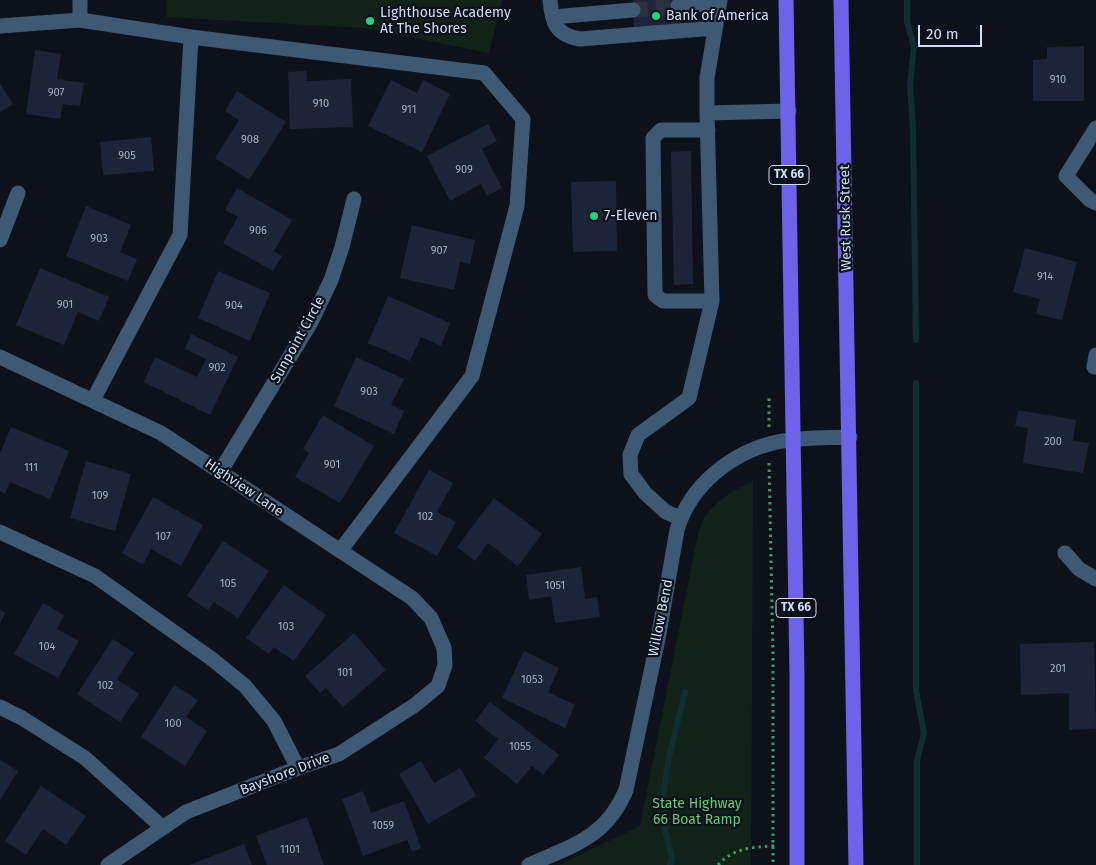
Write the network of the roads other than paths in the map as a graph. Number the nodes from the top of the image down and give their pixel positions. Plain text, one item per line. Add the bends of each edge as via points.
1 (80, 0) edge
2 (550, 0) edge
3 (786, 0) edge
4 (842, 0) edge
5 (720, 2) edge
6 (678, 6) tunnel mouth
7 (634, 10) tunnel mouth
8 (553, 17) junction
9 (80, 20) junction
10 (0, 26) edge
11 (715, 28) junction
12 (191, 37) junction
13 (789, 110) junction
14 (707, 113) junction
15 (1096, 128) edge
16 (708, 130) junction
17 (18, 193) dead end
18 (354, 199) dead end
19 (1096, 203) edge
20 (0, 240) edge
21 (712, 301) junction
22 (1096, 355) edge
23 (0, 357) edge
24 (1096, 367) edge
25 (93, 400) junction
26 (850, 437) junction
27 (793, 439) junction
28 (220, 472) junction
29 (680, 518) junction
30 (0, 532) edge
31 (340, 552) junction
32 (1065, 553) dead end
33 (1096, 580) edge
34 (445, 665) joint
35 (0, 707) edge
36 (298, 768) junction
37 (162, 828) junction
38 (108, 865) edge
39 (529, 865) edge
40 (798, 865) edge
41 (856, 865) edge

1 - 9 street
2 - 8 street
3 - 13 main road, TX 66
4 - 26 main road, West Rusk Street
5 - 6 street
5 - 11 street
7 - 8 street
8 - 11 street via 561,32 580,40
9 - 10 street
9 - 12 street
11 - 14 street via 707,78
12 - 25 street via 180,235
12 - 31 street via 484,73 523,119 517,206 472,376
13 - 14 street
13 - 27 main road, TX 66
14 - 16 street
15 - 19 street via 1066,176
16 - 21 street
16 - 21 street via 661,130 653,138 656,296 663,301
17 - 20 street
18 - 28 street, Sunpoint Circle via 331,280 311,322
21 - 29 street via 689,398 638,435 630,455 631,474 645,493 666,512
22 - 24 street
23 - 25 street, Highview Lane
25 - 28 street, Highview Lane via 161,432
26 - 27 street, Willow Bend
26 - 41 main road, West Rusk Street
27 - 29 street, Willow Bend via 747,452 720,469 695,494
27 - 40 main road, TX 66
28 - 31 street, Highview Lane
29 - 39 street, Willow Bend via 656,647 621,803 597,832
30 - 36 street via 96,576 212,659 245,686 274,721
31 - 34 street, Highview Lane via 412,598 431,618 444,648
32 - 33 street via 1079,569
34 - 36 street, Bayshore Drive via 438,686 415,705 338,754
35 - 37 street via 85,758
36 - 37 street, Bayshore Drive via 186,812
37 - 38 street, Bayshore Drive

